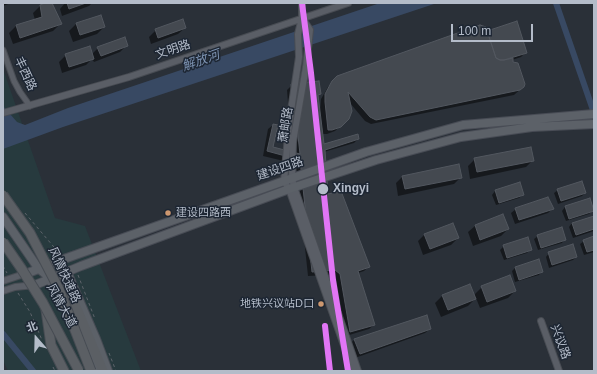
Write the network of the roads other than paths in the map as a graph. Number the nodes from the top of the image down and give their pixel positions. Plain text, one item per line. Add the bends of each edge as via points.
1 (302, 3) edge
2 (348, 3) edge
3 (302, 18) junction
4 (3, 50) edge
5 (30, 106) junction
6 (3, 113) edge
7 (594, 114) edge
8 (594, 124) edge
9 (292, 178) junction
10 (284, 181) junction
11 (292, 188) junction
12 (3, 195) edge
13 (3, 217) edge
14 (3, 236) edge
15 (3, 242) edge
16 (38, 268) junction
17 (67, 272) junction
18 (28, 273) junction
19 (50, 278) junction
20 (3, 281) edge
21 (36, 285) junction
22 (3, 291) edge
23 (45, 302) junction
24 (541, 321) dead end
25 (64, 371) edge
26 (76, 371) edge
27 (79, 371) edge
28 (91, 371) edge
29 (97, 371) edge
30 (103, 371) edge
31 (108, 371) edge
32 (353, 371) edge
33 (358, 371) edge
34 (559, 371) edge

1 - 3 street
2 - 3 street, 文明路
3 - 5 street, 文明路
3 - 9 street, 萧邮路 via 310,30 293,142
3 - 10 street via 298,34 299,57
4 - 5 street, 丰西路 via 14,81
5 - 6 street, 文明路
7 - 9 main road, 建设四路 via 463,125 366,152
8 - 11 main road, 建设四路 via 532,127 461,137 376,160
9 - 10 main road, 建设四路
9 - 11 street, 萧邮路
10 - 11 street
10 - 16 main road, 建设四路
11 - 17 main road, 建设四路
11 - 32 street
11 - 33 street, 萧邮路
12 - 28 highway, 风情快速路, bridge via 30,233 46,262
13 - 16 main road, 风情大道
14 - 18 main road, 风情大道
15 - 27 highway, bridge via 43,303
16 - 18 main road, 建设四路
16 - 19 main road, 风情大道
17 - 19 main road, 建设四路
17 - 31 main road
18 - 20 street
18 - 21 main road, 风情大道
19 - 21 main road, 建设四路
19 - 29 main road, 风情大道 via 54,289 74,315
19 - 30 highway via 67,291
21 - 22 street
21 - 23 main road, 风情大道
23 - 25 highway via 51,344
23 - 26 main road, 风情大道 via 62,330
24 - 34 street, 兴议路

